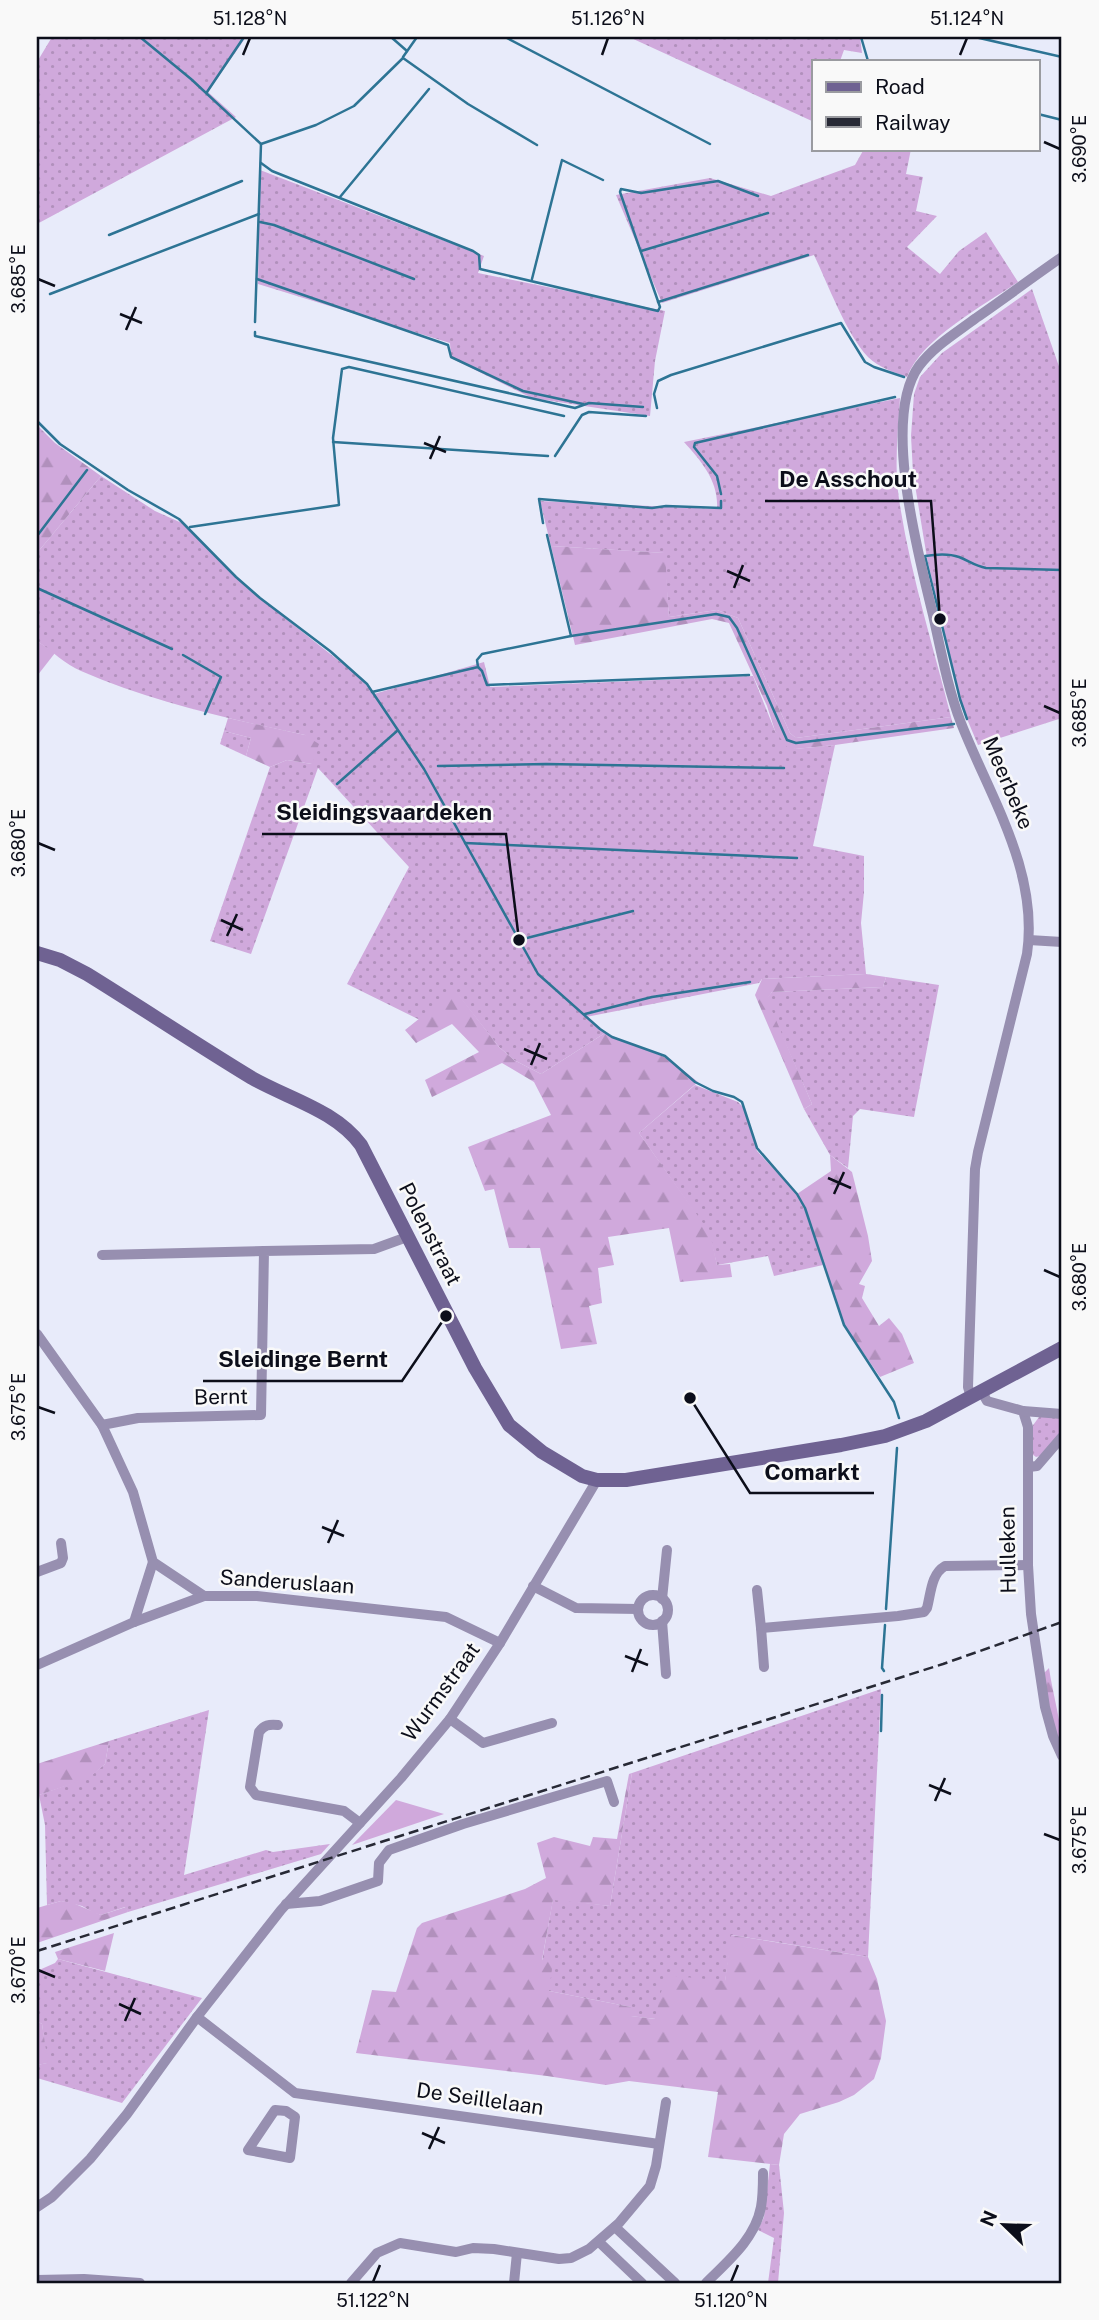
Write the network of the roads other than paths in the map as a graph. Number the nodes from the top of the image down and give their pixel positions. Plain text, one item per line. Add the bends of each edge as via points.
1 (1062, 257) edge
2 (1029, 940) junction
3 (1062, 942) edge
4 (37, 953) edge
5 (407, 1237) junction
6 (264, 1251) junction
7 (102, 1255) dead end
8 (37, 1334) edge
9 (1062, 1348) edge
10 (977, 1395) junction
11 (1023, 1411) junction
12 (1062, 1414) edge
13 (102, 1425) junction
14 (1062, 1437) edge
15 (1029, 1467) junction
16 (597, 1480) junction
17 (61, 1543) dead end
18 (667, 1550) dead end
19 (153, 1562) junction
20 (1028, 1565) junction
21 (37, 1572) edge
22 (533, 1586) junction
23 (757, 1590) dead end
24 (204, 1596) junction
25 (662, 1598) junction
26 (638, 1609) junction
27 (662, 1621) junction
28 (134, 1622) junction
29 (761, 1628) junction
30 (500, 1643) junction
31 (37, 1665) edge
32 (764, 1667) dead end
33 (666, 1674) dead end
34 (450, 1719) junction
35 (552, 1723) dead end
36 (278, 1725) dead end
37 (1062, 1756) edge
38 (614, 1802) dead end
39 (360, 1822) junction
40 (286, 1904) junction
41 (197, 2017) junction
42 (295, 2093) junction
43 (666, 2102) dead end
44 (286, 2111) junction
45 (659, 2144) junction
46 (763, 2173) dead end
47 (37, 2207) edge
48 (615, 2227) junction
49 (599, 2242) junction
50 (517, 2253) junction
51 (37, 2280) edge
52 (139, 2283) edge
53 (351, 2283) edge
54 (514, 2283) edge
55 (642, 2283) edge
56 (675, 2283) edge
57 (706, 2283) edge

1 - 2 street, Meerbeke via 930,353 913,376 904,418 908,509 942,653 960,720 1021,864
2 - 3 street
2 - 10 street, Meerbeke via 975,1169 968,1387
4 - 5 main road, Polenstraat via 87,974 255,1080 342,1124 361,1145
5 - 6 street via 374,1249
5 - 16 main road, Polenstraat via 509,1425 563,1466
6 - 7 street
6 - 13 street, Bernt via 261,1415 138,1418
8 - 13 street
9 - 10 main road
10 - 11 street
10 - 16 main road, Polenstraat via 897,1432 841,1445
11 - 12 street
11 - 15 street, Hulleken
13 - 19 street via 133,1492
14 - 15 street via 1037,1466
15 - 20 street, Hulleken
16 - 22 street, Wurmstraat
17 - 21 street via 61,1563
18 - 25 street
19 - 24 street
19 - 28 street
20 - 29 street via 945,1566 934,1576 927,1608 918,1614
20 - 37 street, Hulleken via 1045,1707
22 - 26 street via 576,1608
22 - 30 street, Wurmstraat
23 - 29 street
24 - 28 street, Sanderuslaan
24 - 30 street, Sanderuslaan via 257,1596 446,1617
25 - 26 street via 647,1596
25 - 27 street via 667,1607
26 - 27 street via 646,1623
27 - 33 street
28 - 31 street, Sanderuslaan
29 - 32 street
30 - 34 street, Wurmstraat
34 - 35 street via 483,1744
34 - 39 street, Wurmstraat
36 - 39 street via 263,1726 259,1732 250,1787 256,1795 344,1811
38 - 40 street via 607,1781 545,1798 389,1850 379,1863 378,1881 320,1900
39 - 40 street, Wurmstraat
40 - 41 street, Wurmstraat
41 - 42 street, De Seillelaan
41 - 47 street, Wurmstraat via 90,2159
42 - 44 street
42 - 45 street, De Seillelaan
43 - 45 street
44 - 44 street via 275,2110 248,2150 290,2158 295,2117
45 - 48 street via 650,2186
46 - 57 street via 761,2207 754,2228 744,2245
48 - 49 street
48 - 56 street
49 - 50 street via 571,2258
49 - 55 street
50 - 53 street via 472,2248 456,2252 400,2243 377,2253
50 - 54 street
51 - 52 street

